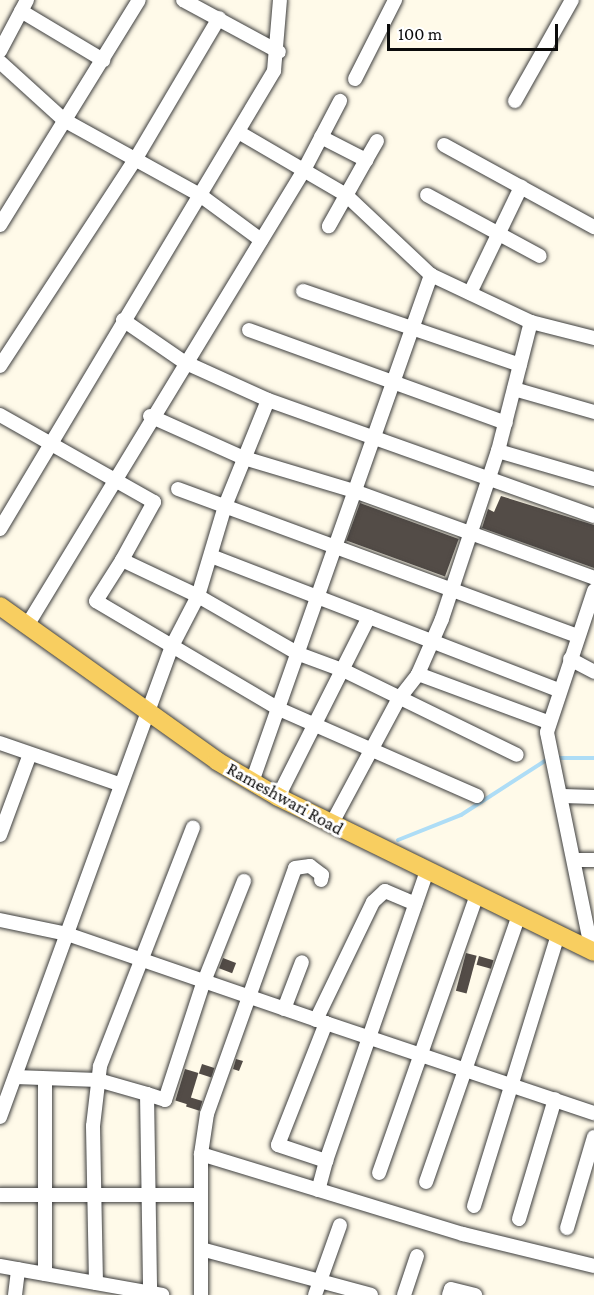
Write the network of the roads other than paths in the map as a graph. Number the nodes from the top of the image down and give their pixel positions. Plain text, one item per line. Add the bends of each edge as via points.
1 (139, 0) edge
2 (183, 0) edge
3 (280, 0) edge
4 (395, 0) edge
5 (572, 0) edge
6 (24, 5) edge
7 (219, 18) junction
8 (0, 51) edge
9 (279, 52) junction
10 (103, 60) junction
11 (0, 62) edge
12 (355, 79) dead end
13 (515, 100) dead end
14 (340, 101) dead end
15 (64, 120) junction
16 (240, 133) junction
17 (321, 137) junction
18 (377, 141) dead end
19 (444, 145) dead end
20 (135, 160) junction
21 (366, 160) junction
22 (304, 170) junction
23 (521, 187) junction
24 (200, 195) junction
25 (346, 195) junction
26 (428, 195) dead end
27 (0, 225) edge
28 (329, 226) dead end
29 (594, 227) edge
30 (498, 234) junction
31 (261, 240) junction
32 (540, 256) dead end
33 (431, 275) junction
34 (303, 291) dead end
35 (470, 292) junction
36 (123, 320) junction
37 (531, 322) junction
38 (249, 330) dead end
39 (412, 330) junction
40 (594, 338) edge
41 (184, 362) junction
42 (520, 365) junction
43 (0, 366) edge
44 (396, 381) junction
45 (514, 389) junction
46 (268, 400) junction
47 (594, 412) edge
48 (0, 415) edge
49 (150, 416) junction
50 (506, 423) junction
51 (375, 440) junction
52 (52, 441) junction
53 (498, 451) junction
54 (244, 458) junction
55 (116, 479) junction
56 (594, 479) edge
57 (489, 480) junction
58 (178, 489) dead end
59 (357, 492) junction
60 (225, 506) junction
61 (594, 516) edge
62 (0, 529) edge
63 (471, 533) junction
64 (338, 546) junction
65 (211, 556) junction
66 (123, 560) junction
67 (594, 578) edge
68 (453, 587) junction
69 (594, 591) edge
70 (198, 596) junction
71 (319, 597) junction
72 (0, 606) edge
73 (369, 617) junction
74 (28, 624) junction
75 (578, 636) junction
76 (433, 639) junction
77 (172, 646) junction
78 (299, 654) junction
79 (570, 659) junction
80 (345, 670) junction
81 (594, 672) edge
82 (418, 674) junction
83 (560, 691) junction
84 (398, 700) junction
85 (279, 709) junction
86 (145, 711) junction
87 (548, 723) junction
88 (315, 727) junction
89 (0, 743) edge
90 (371, 752) junction
91 (30, 754) junction
92 (517, 754) dead end
93 (252, 782) junction
94 (119, 784) junction
95 (477, 795) dead end
96 (563, 796) junction
97 (278, 797) junction
98 (594, 797) edge
99 (331, 825) junction
100 (193, 827) dead end
101 (0, 835) edge
102 (576, 860) junction
103 (594, 860) edge
104 (426, 871) junction
105 (321, 880) dead end
106 (244, 881) dead end
107 (477, 895) junction
108 (415, 904) junction
109 (519, 915) junction
110 (0, 920) edge
111 (67, 934) junction
112 (558, 935) junction
113 (590, 945) edge
114 (139, 958) junction
115 (302, 962) dead end
116 (202, 984) junction
117 (248, 999) junction
118 (284, 1009) junction
119 (321, 1022) junction
120 (369, 1038) junction
121 (420, 1054) junction
122 (466, 1068) junction
123 (15, 1077) junction
124 (45, 1078) junction
125 (98, 1080) junction
126 (509, 1084) junction
127 (147, 1094) junction
128 (555, 1099) junction
129 (594, 1113) edge
130 (0, 1117) edge
131 (594, 1137) edge
132 (201, 1154) junction
133 (326, 1161) junction
134 (379, 1173) dead end
135 (426, 1182) dead end
136 (318, 1190) junction
137 (0, 1195) edge
138 (44, 1195) junction
139 (94, 1195) junction
140 (147, 1195) junction
141 (201, 1196) junction
142 (474, 1206) dead end
143 (519, 1219) dead end
144 (340, 1225) dead end
145 (567, 1228) dead end
146 (201, 1249) junction
147 (417, 1256) dead end
148 (0, 1266) edge
149 (594, 1266) edge
150 (18, 1269) junction
151 (45, 1274) junction
152 (318, 1281) junction
153 (96, 1283) junction
154 (156, 1294) edge
155 (15, 1295) edge
156 (201, 1295) edge
157 (315, 1295) edge
158 (371, 1295) edge
159 (404, 1295) edge
160 (449, 1295) edge
161 (475, 1295) edge

1 - 10 street
2 - 7 street
3 - 9 street
4 - 12 street
5 - 13 street
6 - 8 street
6 - 10 street
7 - 9 street
7 - 20 street
9 - 16 street
10 - 15 street
11 - 15 street
14 - 17 street
15 - 20 street
15 - 27 street
16 - 22 street
16 - 24 street
17 - 21 street
17 - 22 street
18 - 21 street
19 - 23 street
20 - 24 street
20 - 43 street
21 - 25 street
22 - 25 street
22 - 31 street
23 - 29 street
23 - 30 street
24 - 31 street
24 - 36 street
25 - 28 street
25 - 33 street
26 - 30 street
30 - 32 street
30 - 35 street
31 - 41 street
33 - 35 street
33 - 39 street
34 - 39 street
35 - 37 street
36 - 41 street
36 - 52 street
37 - 40 street
37 - 42 street
38 - 44 street
39 - 42 street
39 - 44 street
41 - 46 street
41 - 49 street
42 - 45 street
44 - 50 street
44 - 51 street
45 - 47 street
45 - 50 street
46 - 51 street
46 - 54 street
48 - 52 street
49 - 54 street
49 - 55 street
50 - 53 street
51 - 57 street
51 - 59 street
52 - 55 street
52 - 62 street
53 - 56 street
53 - 57 street
54 - 59 street
54 - 60 street
55 - 66 street via 154,502
55 - 74 street
57 - 61 street
57 - 63 street
58 - 60 street
59 - 63 street
59 - 64 street
60 - 64 street
60 - 65 street
63 - 67 street
63 - 68 street
64 - 68 street
64 - 71 street
65 - 70 street
65 - 71 street
66 - 70 street
66 - 77 street via 96,601
68 - 75 street
68 - 76 street
69 - 75 street
70 - 77 street
70 - 78 street
71 - 73 street
71 - 78 street
72 - 74 main road, Rameshwari Road
73 - 76 street
73 - 80 street
74 - 86 main road, Rameshwari Road
75 - 79 street
76 - 82 street
76 - 83 street
77 - 85 street
77 - 86 street
78 - 80 street
78 - 85 street
79 - 81 street
79 - 83 street
80 - 84 street
80 - 88 street
82 - 84 street
82 - 87 street
83 - 87 street
84 - 90 street
84 - 92 street
85 - 88 street
85 - 93 street
86 - 93 main road, Rameshwari Road
86 - 94 street
87 - 96 street via 552,758
88 - 90 street
88 - 97 street
89 - 91 street
90 - 95 street
90 - 99 street
91 - 94 street
91 - 101 street
93 - 97 main road, Rameshwari Road
94 - 111 street
96 - 98 street
96 - 102 street
97 - 99 main road, Rameshwari Road
99 - 104 main road, Rameshwari Road
100 - 114 street
102 - 103 street
102 - 113 street
104 - 107 main road, Rameshwari Road
104 - 108 street
105 - 117 street via 322,875 310,866 295,868
106 - 116 street
107 - 109 main road, Rameshwari Road
107 - 121 street
108 - 119 street via 385,891 373,902
108 - 120 street
109 - 112 main road, Rameshwari Road
109 - 122 street
110 - 111 street
111 - 114 street
111 - 123 street
112 - 113 main road, Rameshwari Road
112 - 126 street
114 - 116 street
114 - 125 street
115 - 118 street
116 - 117 street
116 - 127 street via 165,1100
117 - 118 street
117 - 132 street via 207,1114
118 - 119 street
119 - 120 street
119 - 133 street via 278,1145
120 - 121 street
120 - 133 street
121 - 122 street
121 - 134 street
122 - 126 street
122 - 135 street
123 - 124 street
123 - 130 street
124 - 125 street
124 - 138 street
125 - 127 street
125 - 139 street
126 - 128 street
126 - 142 street
127 - 140 street
128 - 129 street
128 - 143 street
131 - 145 street
132 - 136 street
132 - 141 street
133 - 136 street
136 - 149 street
137 - 138 street
138 - 139 street
138 - 151 street
139 - 140 street
139 - 153 street
140 - 141 street
140 - 154 street
141 - 146 street
144 - 152 street
146 - 152 street
146 - 156 street
147 - 159 street
148 - 150 street
150 - 151 street
150 - 155 street
151 - 153 street
152 - 157 street
152 - 158 street
153 - 154 street
160 - 161 street via 451,1289

